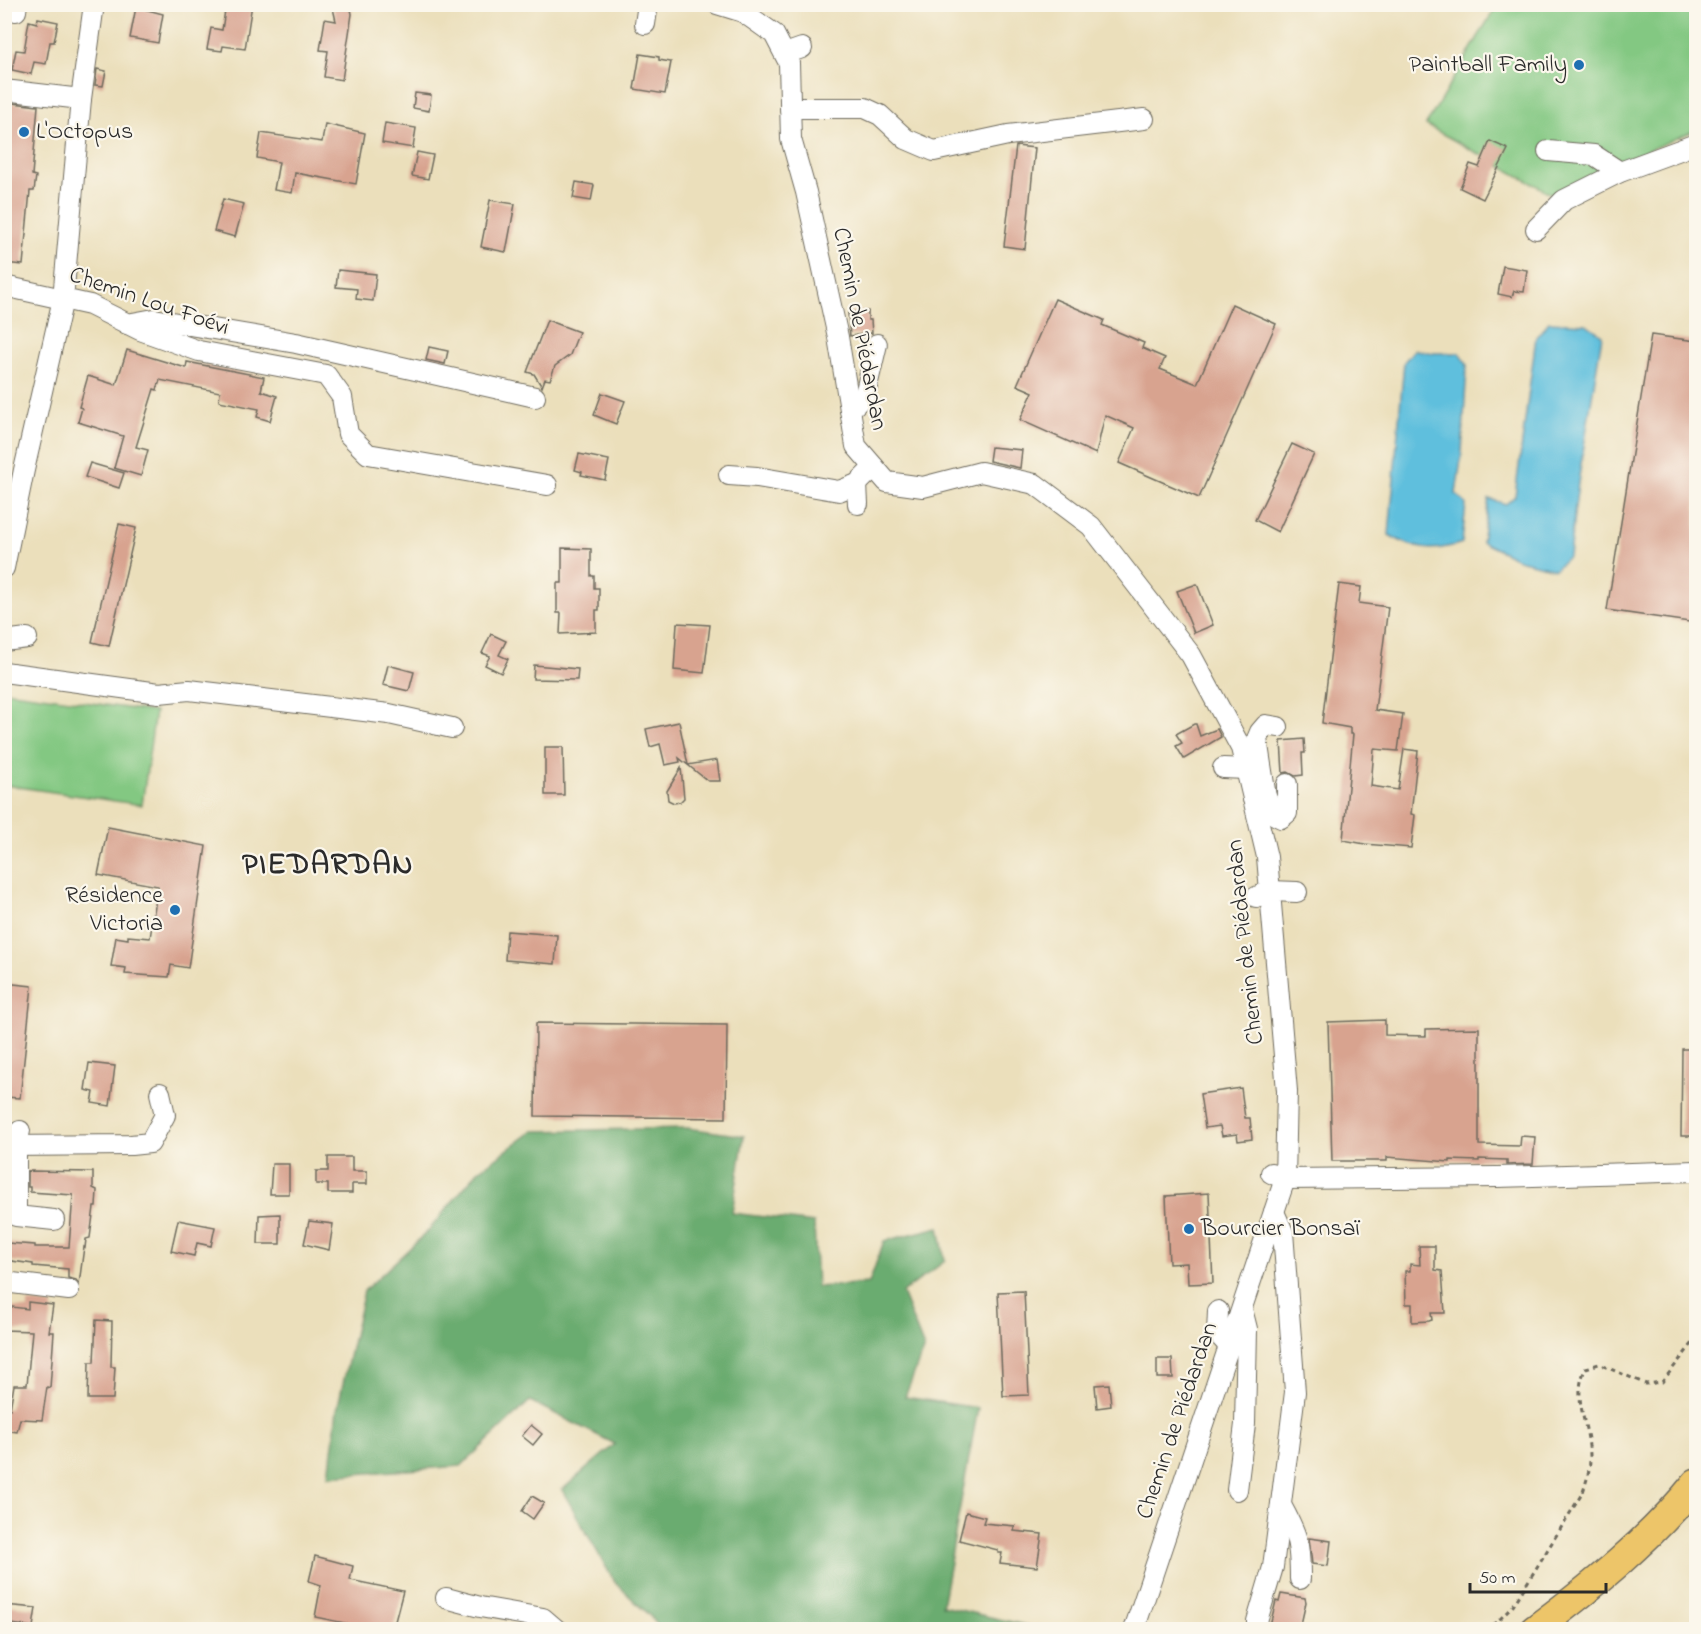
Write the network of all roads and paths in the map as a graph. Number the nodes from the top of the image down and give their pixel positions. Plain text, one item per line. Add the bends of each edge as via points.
1 (94, 4) edge
2 (648, 4) edge
3 (717, 4) edge
4 (645, 24) dead end
5 (4, 90) edge
6 (81, 99) junction
7 (790, 108) junction
8 (1144, 119) dead end
9 (1696, 144) edge
10 (1548, 151) dead end
11 (1620, 172) junction
12 (1536, 229) dead end
13 (8, 292) edge
14 (63, 298) junction
15 (127, 324) junction
16 (877, 344) dead end
17 (535, 397) dead end
18 (850, 410) junction
19 (874, 467) junction
20 (729, 475) dead end
21 (13, 478) edge
22 (547, 485) dead end
23 (4, 568) edge
24 (27, 638) dead end
25 (4, 641) edge
26 (4, 672) edge
27 (1278, 727) dead end
28 (452, 728) dead end
29 (1223, 768) dead end
30 (1246, 769) junction
31 (1287, 784) dead end
32 (1259, 798) junction
33 (1297, 892) dead end
34 (1263, 894) junction
35 (160, 1093) dead end
36 (13, 1141) edge
37 (1696, 1171) edge
38 (1278, 1176) junction
39 (1274, 1212) junction
40 (54, 1220) dead end
41 (4, 1282) edge
42 (69, 1290) dead end
43 (1242, 1308) junction
44 (1218, 1311) dead end
45 (1696, 1339) edge
46 (1230, 1347) junction
47 (1696, 1483) edge
48 (1237, 1490) dead end
49 (1281, 1505) junction
50 (1300, 1578) dead end
51 (446, 1598) dead end
52 (557, 1629) edge
53 (1134, 1629) edge
54 (1257, 1629) edge
55 (1485, 1629) edge
56 (1534, 1629) edge

1 - 6 street
2 - 4 street
3 - 7 street, Chemin de Piédardan via 743,12 793,51 789,63
5 - 6 street
6 - 14 street
7 - 8 street via 865,108 880,115 906,139 934,151 1008,135
7 - 18 street, Chemin de Piédardan via 791,139 838,337
9 - 11 street
10 - 11 street via 1594,155
11 - 12 street via 1564,200
13 - 14 street, Chemin Lou Foévi
14 - 15 street, Chemin Lou Foévi via 90,305
14 - 21 street
15 - 17 street via 154,320 296,343
15 - 22 street, Chemin Lou Foévi via 200,351 326,375 342,397 348,434 368,454
16 - 18 street via 865,395
18 - 19 street, Chemin de Piédardan via 856,446
19 - 20 street via 858,494
19 - 30 street, Chemin de Piédardan via 887,482 923,487 981,472 1035,477 1035,484 1091,526 1191,655 1241,748
21 - 23 street
24 - 25 street
26 - 28 street via 159,693 189,690 378,713
27 - 32 street via 1266,725 1257,739
29 - 30 street
30 - 32 street, Chemin de Piédardan
31 - 32 street via 1287,813 1281,818
32 - 34 street, Chemin de Piédardan via 1267,857
33 - 34 street
34 - 38 street, Chemin de Piédardan via 1287,1091
35 - 36 street via 165,1115 150,1143 131,1145 79,1138
36 - 40 street via 16,1216
37 - 38 street via 1497,1177
38 - 39 street, Chemin de Piédardan
39 - 43 street, Chemin de Piédardan
39 - 49 street via 1283,1232 1295,1392
41 - 42 street
43 - 46 street, Chemin de Piédardan
43 - 48 street via 1247,1329 1245,1424
44 - 46 street via 1217,1333
45 - 55 path via 1662,1382 1646,1384 1599,1365 1586,1368 1580,1379 1580,1404 1590,1471 1583,1492 1513,1606
46 - 53 street, Chemin de Piédardan
47 - 56 highway via 1642,1543
49 - 50 street via 1300,1550
49 - 54 street via 1273,1568
51 - 52 street via 543,1618

